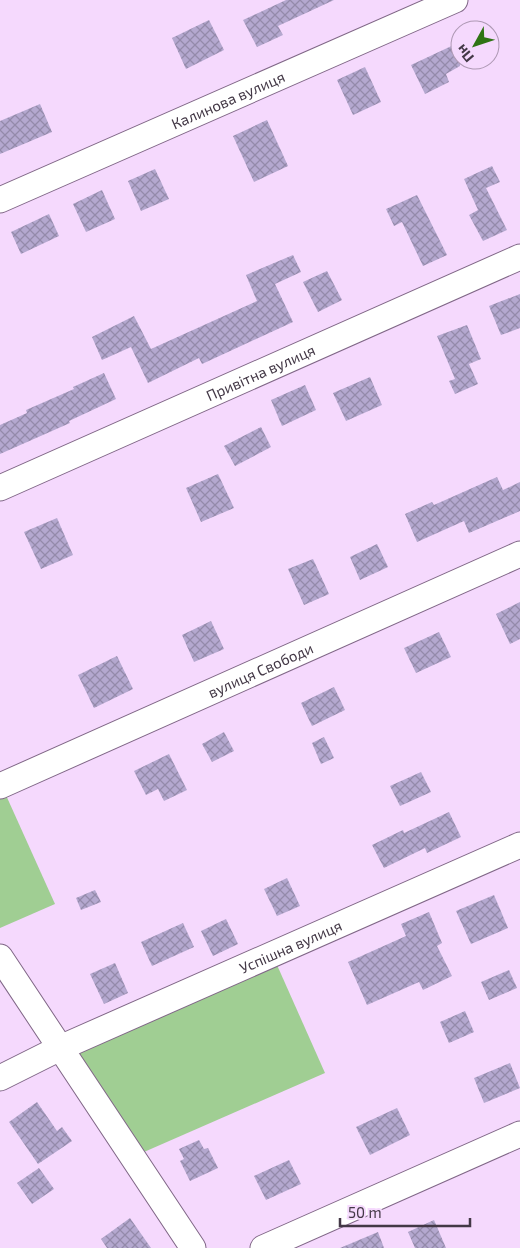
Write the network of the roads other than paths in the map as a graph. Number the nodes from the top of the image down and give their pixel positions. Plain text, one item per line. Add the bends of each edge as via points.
1 (455, 0) edge
2 (0, 200) edge
3 (520, 257) edge
4 (0, 488) edge
5 (520, 554) edge
6 (0, 786) edge
7 (520, 845) edge
8 (0, 956) edge
9 (60, 1048) junction
10 (0, 1078) edge
11 (520, 1134) edge
12 (192, 1248) edge
13 (262, 1248) edge

1 - 2 street, Калинова вулиця
3 - 4 street, Привітна вулиця
5 - 6 street, вулиця Свободи
7 - 9 street, Успішна вулиця
8 - 9 street
9 - 10 street, Успішна вулиця
9 - 12 street
11 - 13 street

